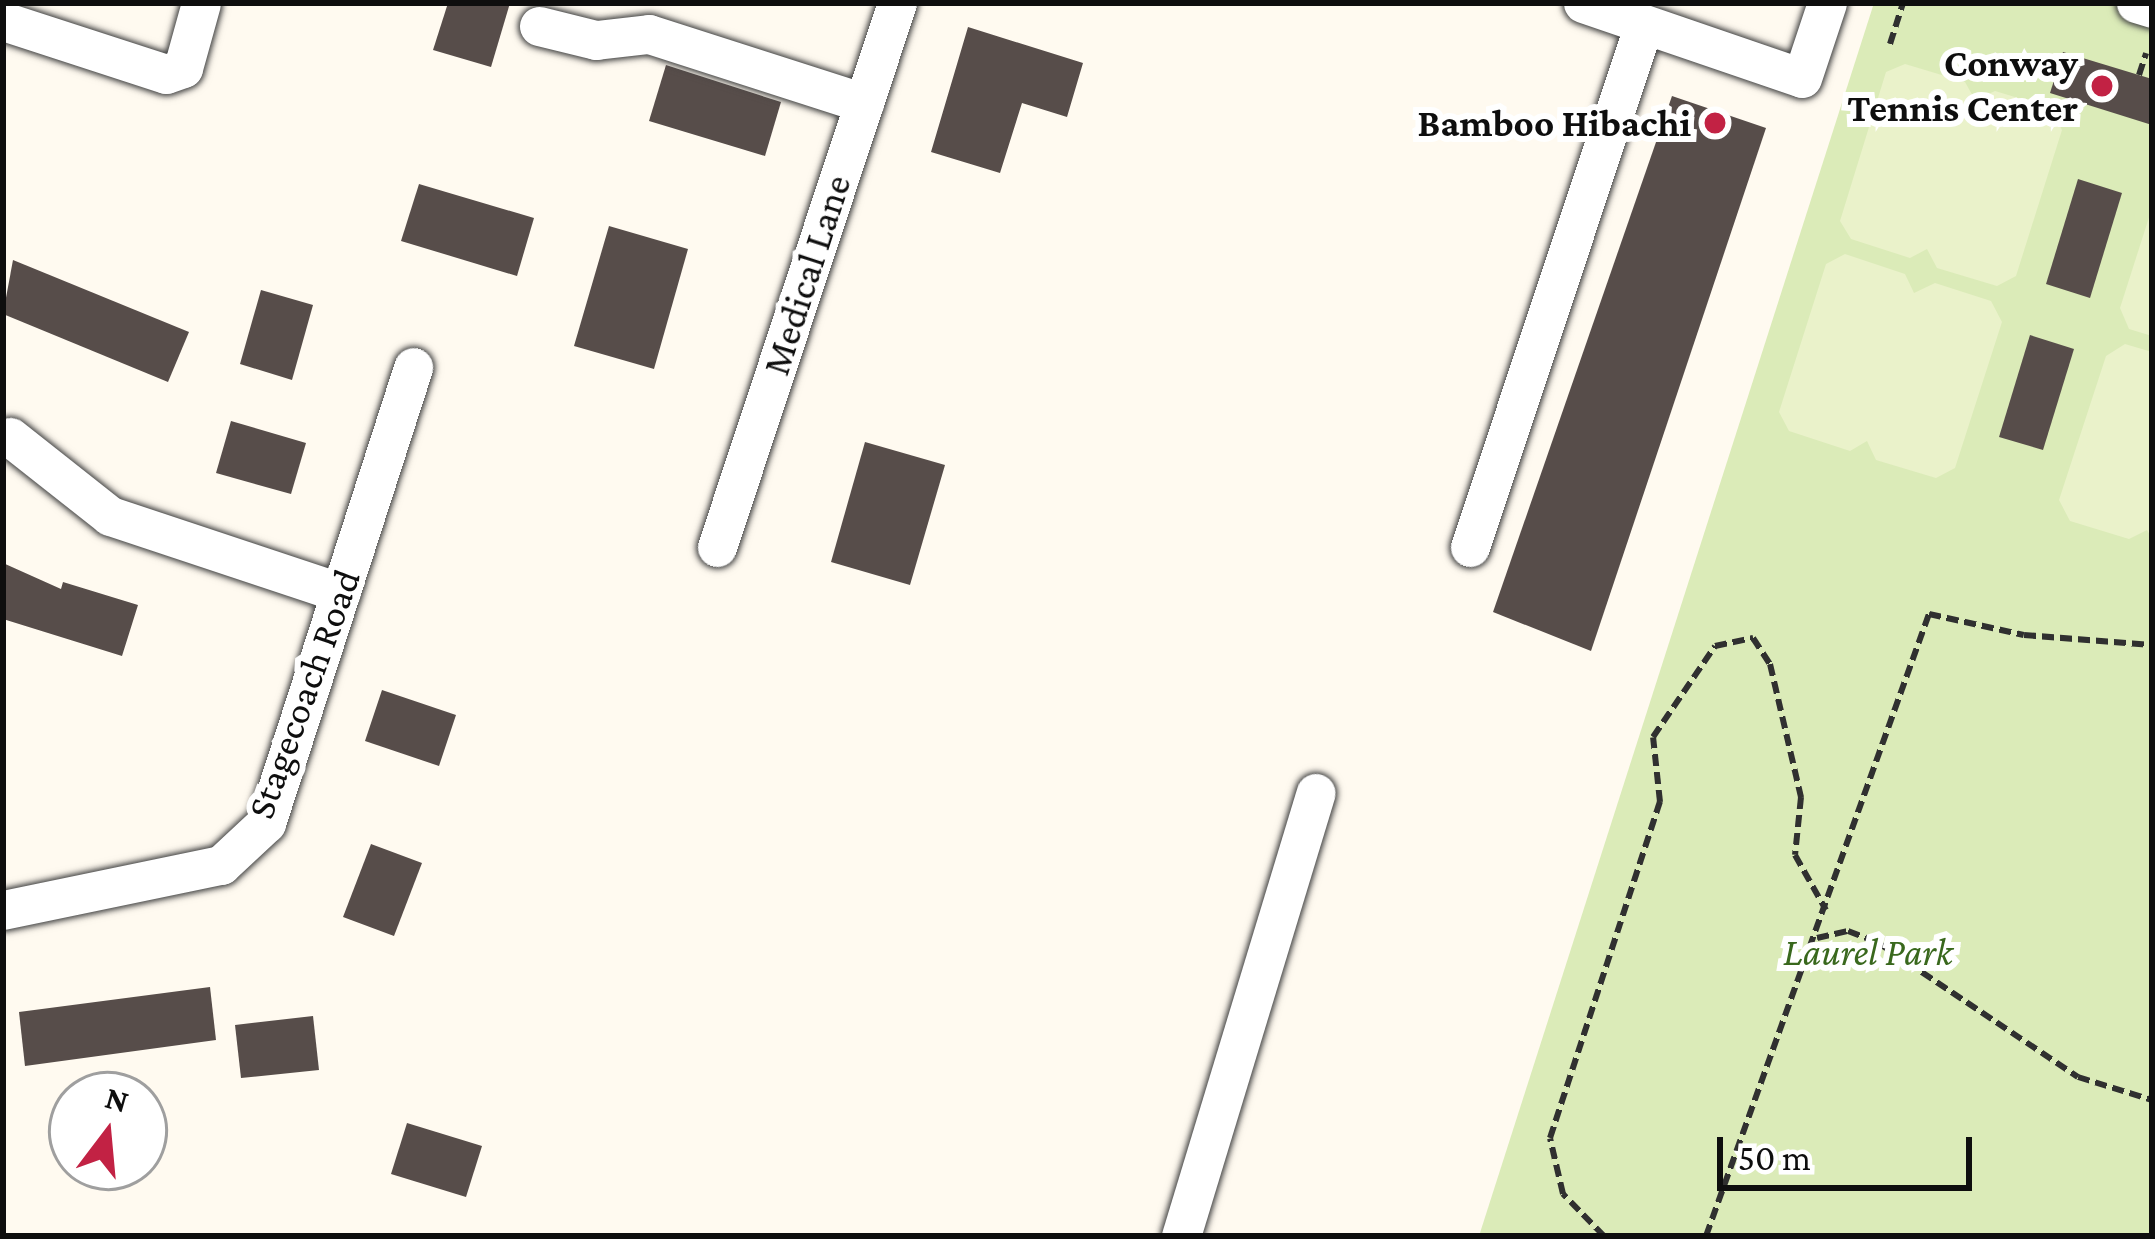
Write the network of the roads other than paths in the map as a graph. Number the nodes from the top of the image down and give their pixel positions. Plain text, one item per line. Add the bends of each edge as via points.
1 (201, 3) edge
2 (897, 3) edge
3 (1583, 3) edge
4 (1827, 3) edge
5 (2136, 3) edge
6 (2152, 8) edge
7 (3, 21) edge
8 (539, 26) dead end
9 (1643, 27) junction
10 (864, 104) junction
11 (413, 367) dead end
12 (10, 436) dead end
13 (717, 547) dead end
14 (1470, 547) dead end
15 (341, 593) junction
16 (1316, 793) dead end
17 (3, 910) edge
18 (1181, 1236) edge

1 - 7 street via 183,68 166,74
2 - 10 street, Medical Lane
3 - 9 street
4 - 9 street via 1802,78
5 - 6 street
8 - 10 street via 596,40 649,34
9 - 14 street
10 - 13 street, Medical Lane
11 - 15 street, Stagecoach Road
12 - 15 street via 110,516
15 - 17 street, Stagecoach Road via 266,823 221,865
16 - 18 street

